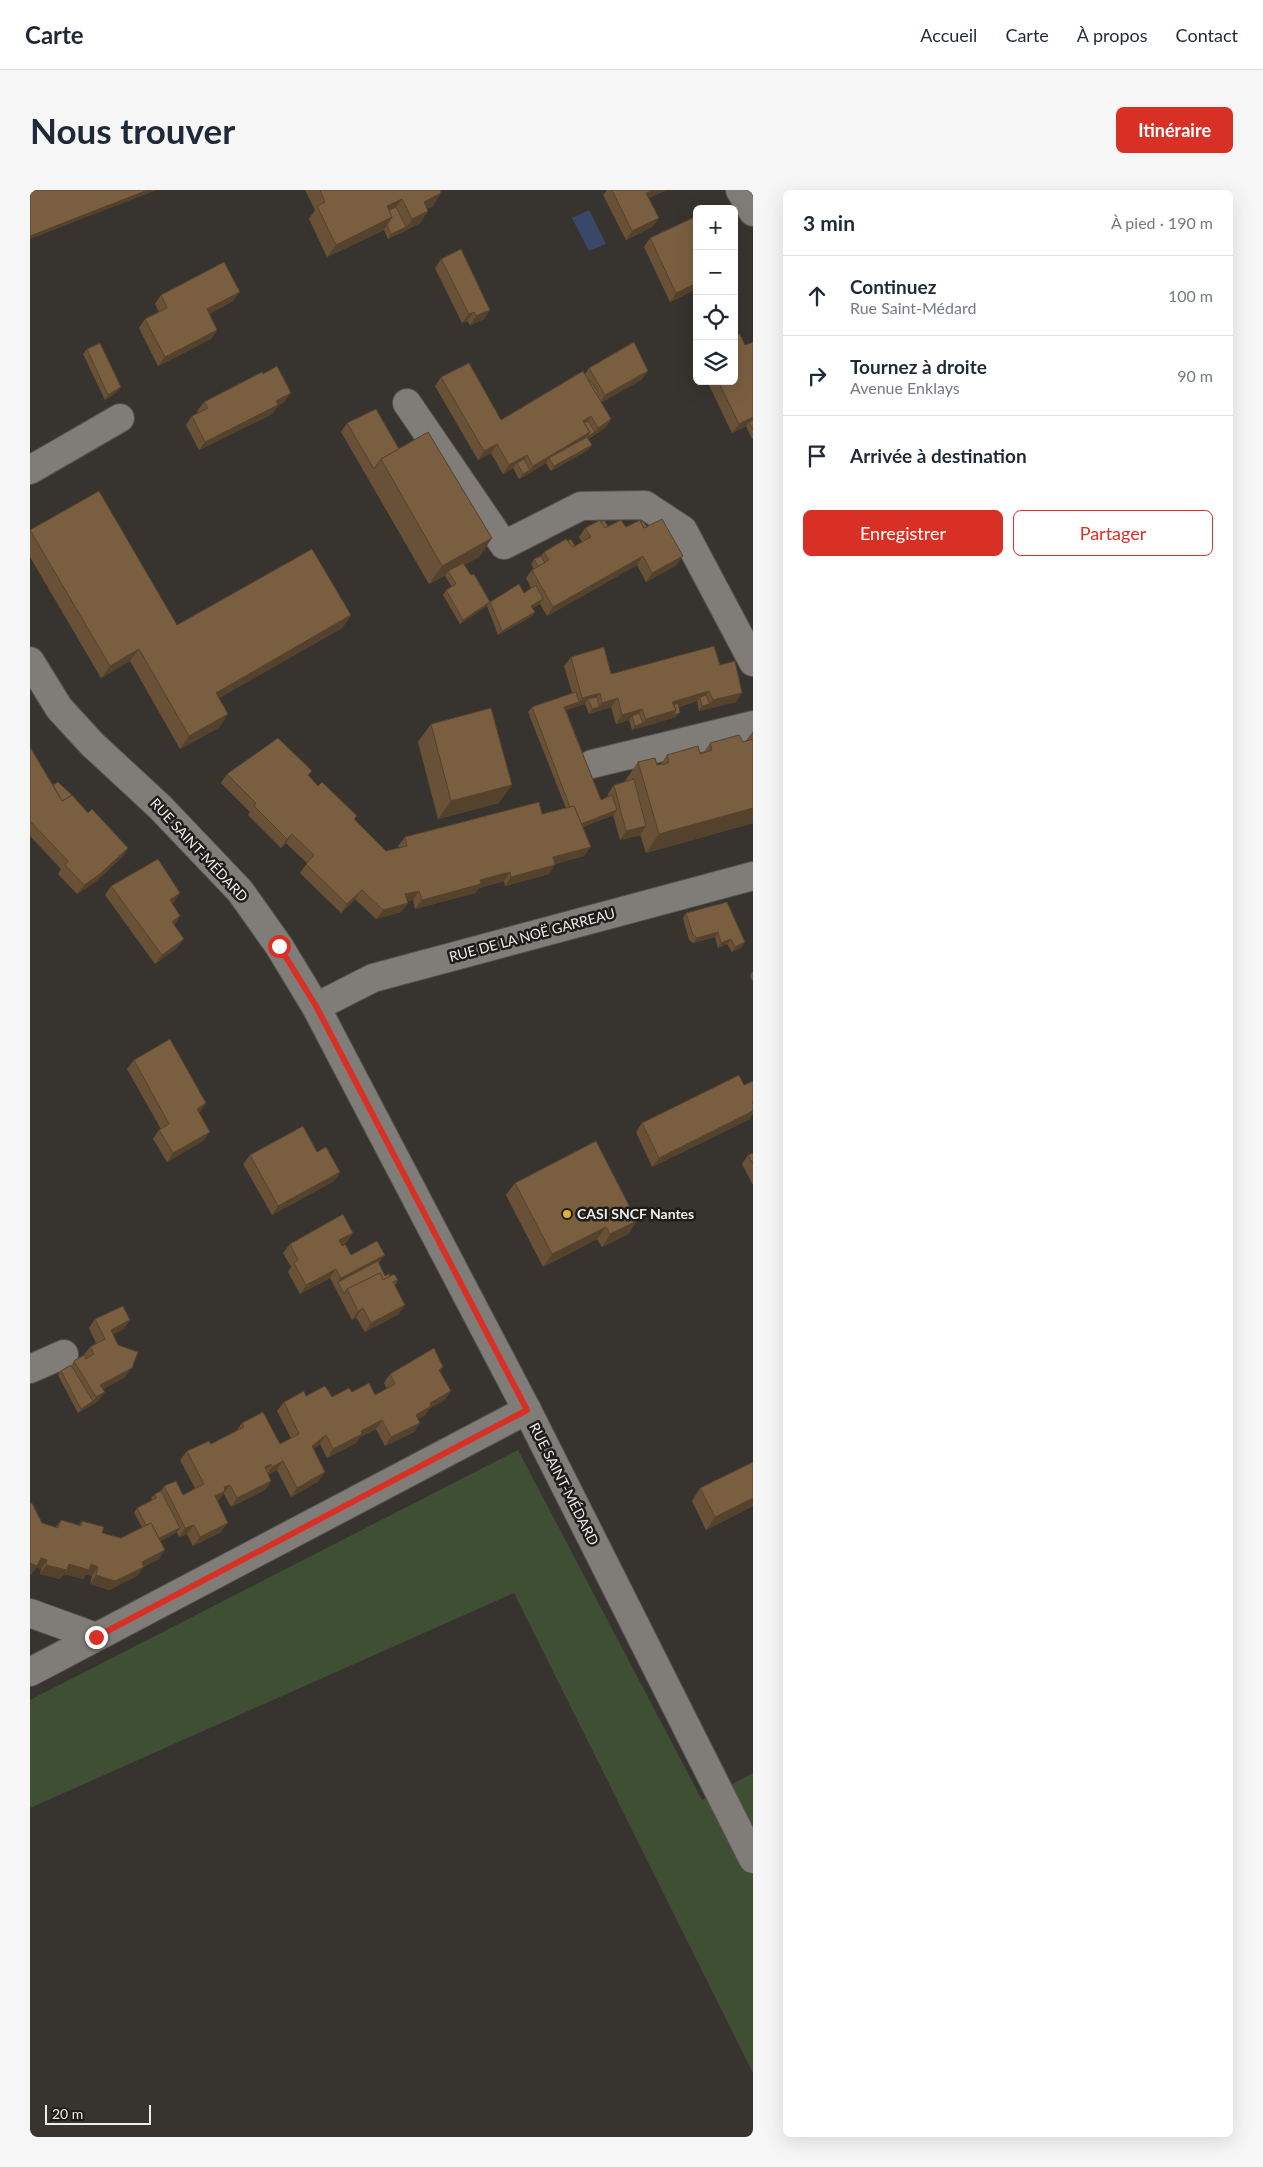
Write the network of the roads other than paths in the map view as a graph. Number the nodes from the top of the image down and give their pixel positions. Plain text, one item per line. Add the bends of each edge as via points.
1 (740, 190) edge
2 (753, 212) edge
3 (407, 403) dead end
4 (120, 418) dead end
5 (30, 470) edge
6 (30, 661) edge
7 (753, 662) edge
8 (753, 726) edge
9 (592, 764) dead end
10 (753, 876) edge
11 (316, 1006) junction
12 (64, 1354) dead end
13 (30, 1369) edge
14 (527, 1410) junction
15 (30, 1613) edge
16 (96, 1637) junction
17 (30, 1672) edge
18 (753, 1859) edge

1 - 2 street
3 - 7 street via 504,545 581,506 645,505 683,530
4 - 5 street
6 - 11 street, RUE SAINT-MÉDARD via 59,708 240,891
8 - 9 street
10 - 11 street, RUE DE LA NOË GARREAU via 373,978
11 - 14 street, RUE SAINT-MÉDARD
12 - 13 street
14 - 16 street
14 - 18 street, RUE SAINT-MÉDARD
15 - 16 street
16 - 17 street

